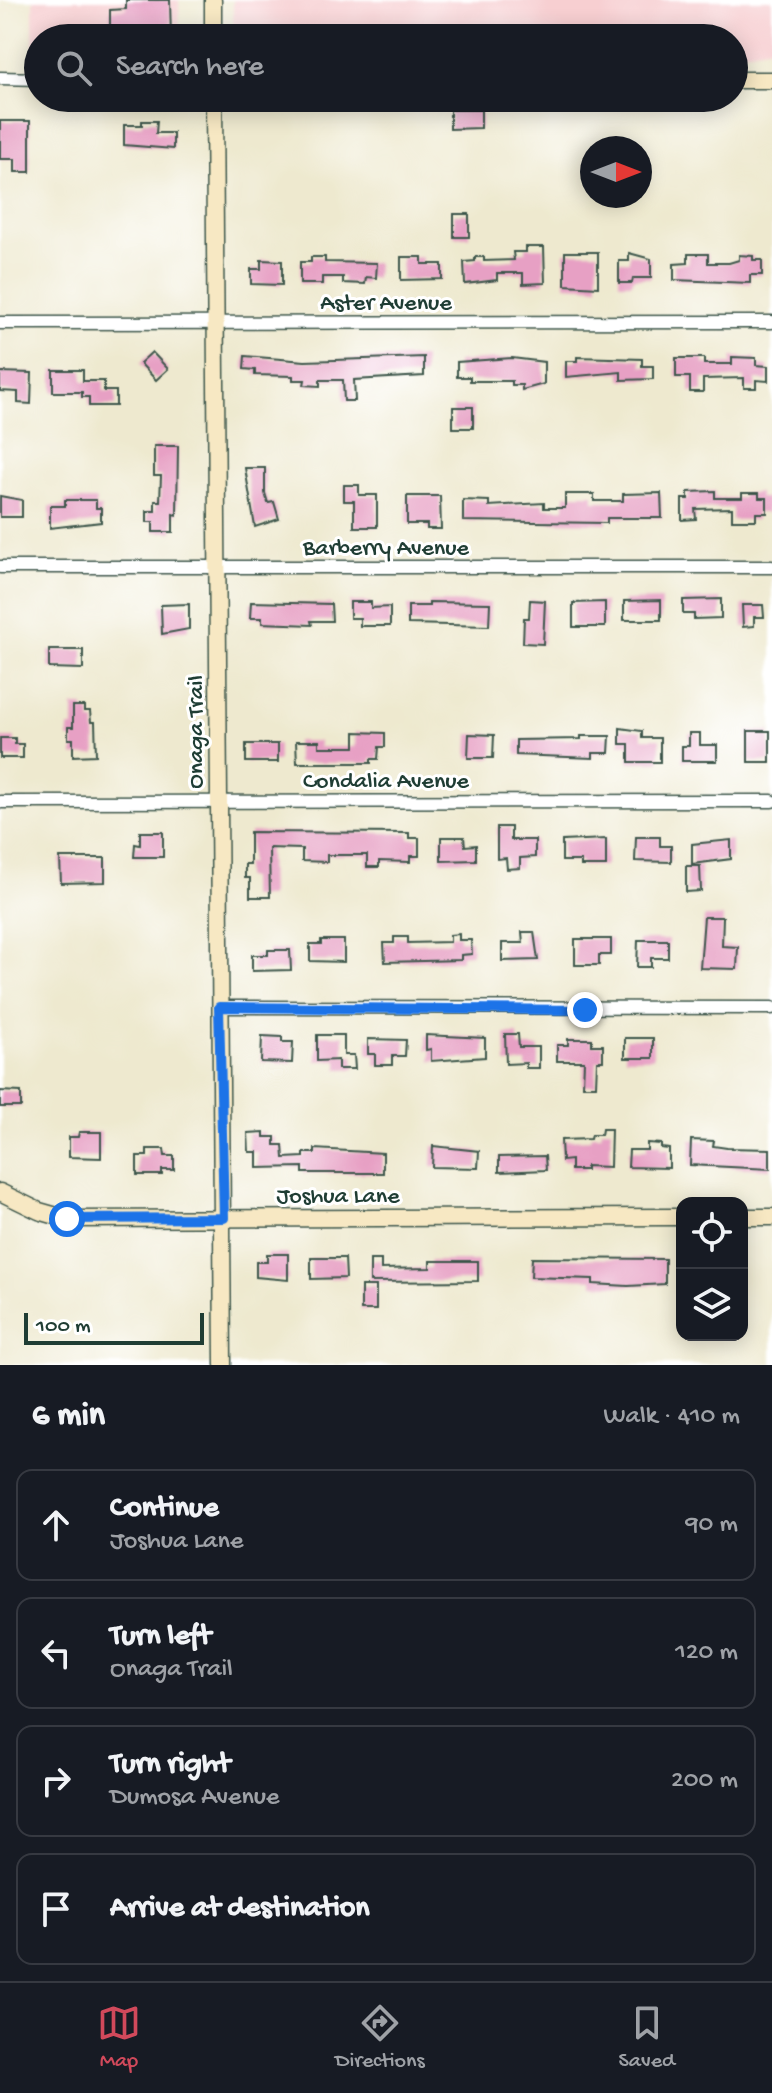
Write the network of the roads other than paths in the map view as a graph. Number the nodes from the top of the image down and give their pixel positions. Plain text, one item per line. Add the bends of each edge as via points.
1 (213, 0) edge
2 (213, 24) edge
3 (0, 78) edge
4 (24, 79) edge
5 (748, 80) edge
6 (772, 80) edge
7 (214, 112) edge
8 (772, 322) edge
9 (0, 323) edge
10 (215, 324) junction
11 (0, 567) edge
12 (772, 567) edge
13 (217, 568) junction
14 (218, 801) junction
15 (772, 801) edge
16 (0, 802) edge
17 (219, 1007) junction
18 (772, 1008) edge
19 (0, 1192) edge
20 (676, 1217) edge
21 (748, 1217) edge
22 (772, 1217) edge
23 (224, 1218) junction
24 (223, 1365) edge

1 - 2 street
3 - 4 street
5 - 6 street
7 - 10 street, Onaga Trail
8 - 10 street, Aster Avenue
9 - 10 street, Aster Avenue
10 - 13 street, Onaga Trail
11 - 13 street, Barberry Avenue
12 - 13 street, Barberry Avenue
13 - 14 street, Onaga Trail
14 - 15 street, Condalia Avenue
14 - 16 street, Condalia Avenue
14 - 17 street, Onaga Trail
17 - 18 street
17 - 23 street, Onaga Trail
19 - 23 street, Joshua Lane via 67,1219
20 - 23 street, Joshua Lane
21 - 22 street
23 - 24 street, Onaga Trail

